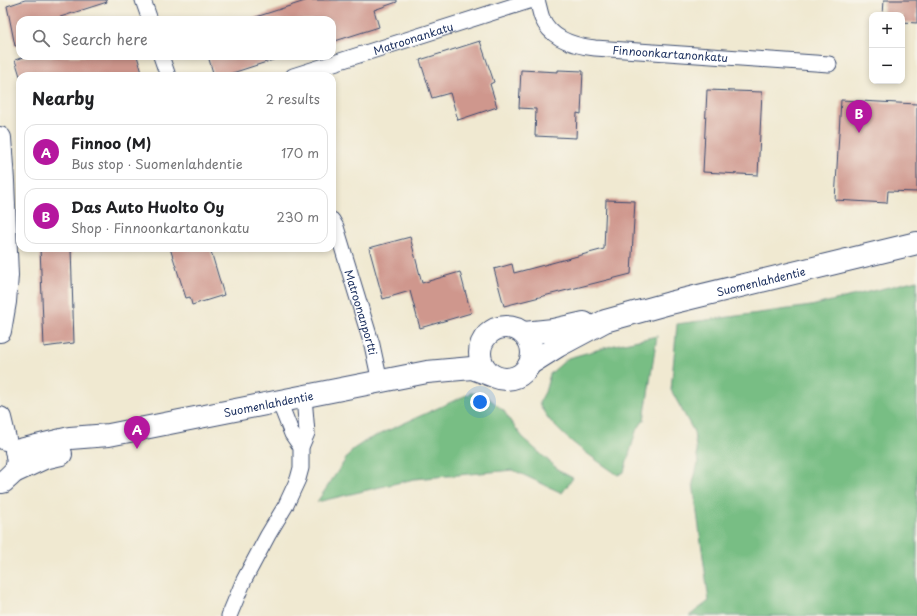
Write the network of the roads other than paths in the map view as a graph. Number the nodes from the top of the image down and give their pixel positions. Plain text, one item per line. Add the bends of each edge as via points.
1 (143, 0) edge
2 (532, 0) edge
3 (537, 0) edge
4 (149, 16) edge
5 (162, 60) edge
6 (829, 64) dead end
7 (167, 72) edge
8 (306, 72) edge
9 (0, 138) edge
10 (336, 227) edge
11 (917, 243) edge
12 (605, 321) junction
13 (0, 331) edge
14 (519, 331) junction
15 (480, 348) junction
16 (531, 363) junction
17 (427, 372) junction
18 (491, 375) junction
19 (380, 382) junction
20 (304, 397) junction
21 (280, 401) junction
22 (0, 418) edge
23 (301, 447) junction
24 (6, 465) edge
25 (229, 616) edge

1 - 4 street
2 - 8 street, Matroonankatu
3 - 6 street, Finnoonkartanonkatu via 542,19 548,28 574,45
5 - 7 street
9 - 13 main road via 7,275
10 - 19 street, Matroonanportti
11 - 12 main road, Suomenlahdentie
12 - 14 main road, Suomenlahdentie via 553,330
12 - 16 main road, Suomenlahdentie
14 - 15 main road via 500,327 484,339
14 - 16 main road via 529,340 532,347
15 - 17 main road, Suomenlahdentie via 452,358
15 - 18 main road via 482,363
16 - 18 main road via 522,375 511,380
17 - 18 main road, Suomenlahdentie via 472,368
17 - 19 main road, Suomenlahdentie
19 - 20 main road, Suomenlahdentie
20 - 21 main road, Suomenlahdentie
20 - 23 street via 307,433
21 - 23 street via 292,434
21 - 24 main road, Suomenlahdentie via 109,435 74,450
22 - 24 main road
23 - 25 street via 301,468 295,489 244,580

